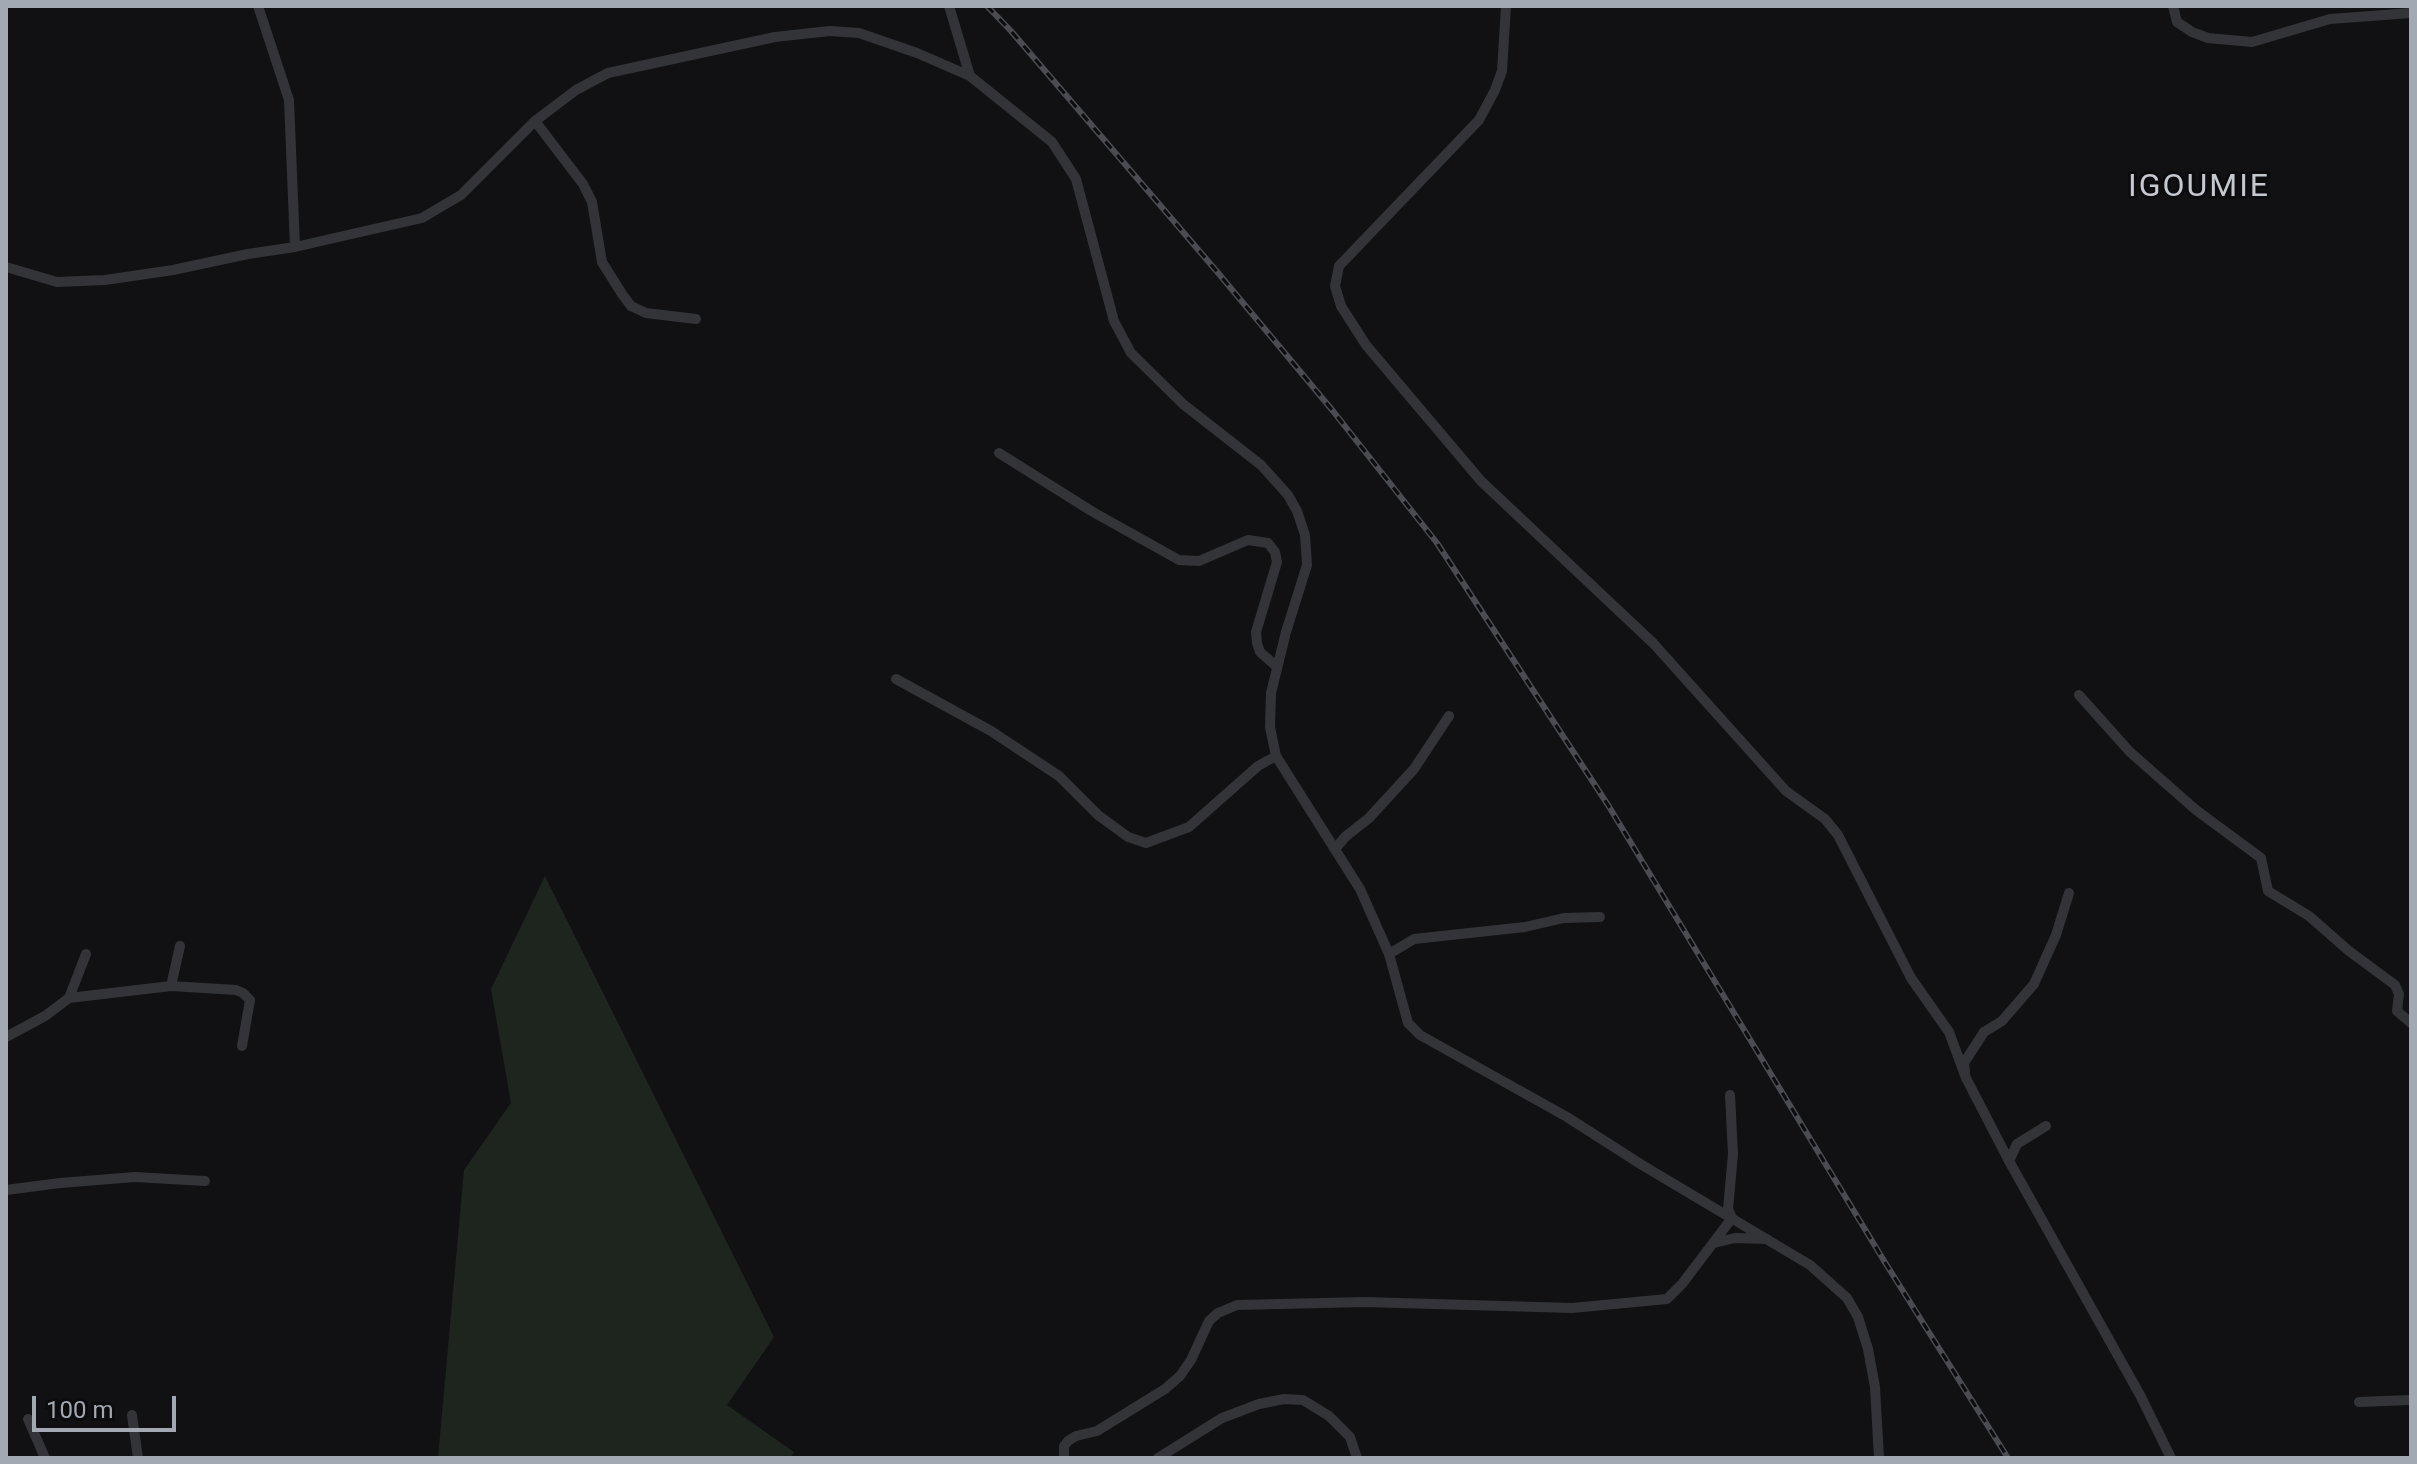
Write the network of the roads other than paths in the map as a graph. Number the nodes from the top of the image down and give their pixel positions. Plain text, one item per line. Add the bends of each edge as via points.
1 (258, 6) edge
2 (949, 6) edge
3 (1506, 6) edge
4 (2173, 6) edge
5 (2411, 13) edge
6 (970, 76) junction
7 (535, 121) junction
8 (295, 247) junction
9 (6, 267) edge
10 (696, 319) dead end
11 (999, 453) dead end
12 (1276, 666) junction
13 (896, 679) dead end
14 (2079, 695) dead end
15 (1449, 716) dead end
16 (1276, 756) junction
17 (1336, 848) junction
18 (2069, 893) dead end
19 (1600, 917) dead end
20 (180, 946) dead end
21 (86, 954) dead end
22 (1389, 954) junction
23 (171, 986) junction
24 (69, 998) junction
25 (2411, 1023) edge
26 (6, 1037) edge
27 (242, 1046) dead end
28 (1966, 1078) junction
29 (1730, 1095) dead end
30 (2046, 1126) dead end
31 (2009, 1161) junction
32 (205, 1181) dead end
33 (6, 1190) edge
34 (1732, 1218) junction
35 (1770, 1239) junction
36 (1714, 1243) junction
37 (2411, 1400) edge
38 (2359, 1402) dead end
39 (132, 1415) dead end
40 (28, 1419) dead end
41 (45, 1458) edge
42 (138, 1458) edge
43 (1064, 1458) edge
44 (1158, 1458) edge
45 (1357, 1458) edge
46 (1879, 1458) edge
47 (2171, 1458) edge

1 - 8 street via 289,100
2 - 6 street
3 - 28 street via 1502,71 1490,100 1459,142 1339,266 1335,286 1341,306 1366,345 1481,481 1653,643 1786,791 1825,819 1848,853 1911,978 1949,1032
4 - 5 street via 2177,22 2192,32 2252,42 2330,19
6 - 7 street via 859,33 816,32 608,73
6 - 12 street via 1052,142 1076,179 1114,321 1131,353 1183,404 1261,465 1288,495 1305,535 1307,565
7 - 8 street via 441,209
7 - 10 street via 583,184 592,202 602,262 631,306
8 - 9 street via 82,282 57,282
11 - 12 street via 1179,560 1199,561 1248,540 1268,543 1277,562 1256,632 1260,652
12 - 16 street via 1270,727
13 - 16 street via 991,731 1059,776 1128,837 1146,843 1189,827
14 - 25 street via 2130,752 2261,858 2268,891 2309,916 2395,985 2397,1011
15 - 17 street via 1414,769
16 - 17 street
17 - 22 street
18 - 28 street via 2034,984 2002,1021 1984,1032 1964,1063
19 - 22 street via 1414,939
20 - 23 street
21 - 24 street
22 - 34 street via 1408,1023 1420,1035
23 - 24 street
23 - 27 street via 243,993 250,1000
24 - 26 street
28 - 31 street
29 - 34 street
30 - 31 street via 2017,1144
31 - 47 street
32 - 33 street via 135,1177
34 - 35 street
34 - 36 street
35 - 36 street
35 - 46 street via 1810,1265 1852,1306 1875,1387
36 - 43 street via 1682,1284 1661,1300 1572,1308 1365,1302 1237,1305 1209,1321 1180,1376 1109,1424 1068,1441
37 - 38 street
39 - 42 street
40 - 41 street
44 - 45 street via 1222,1418 1284,1399 1303,1400 1329,1416 1350,1437

